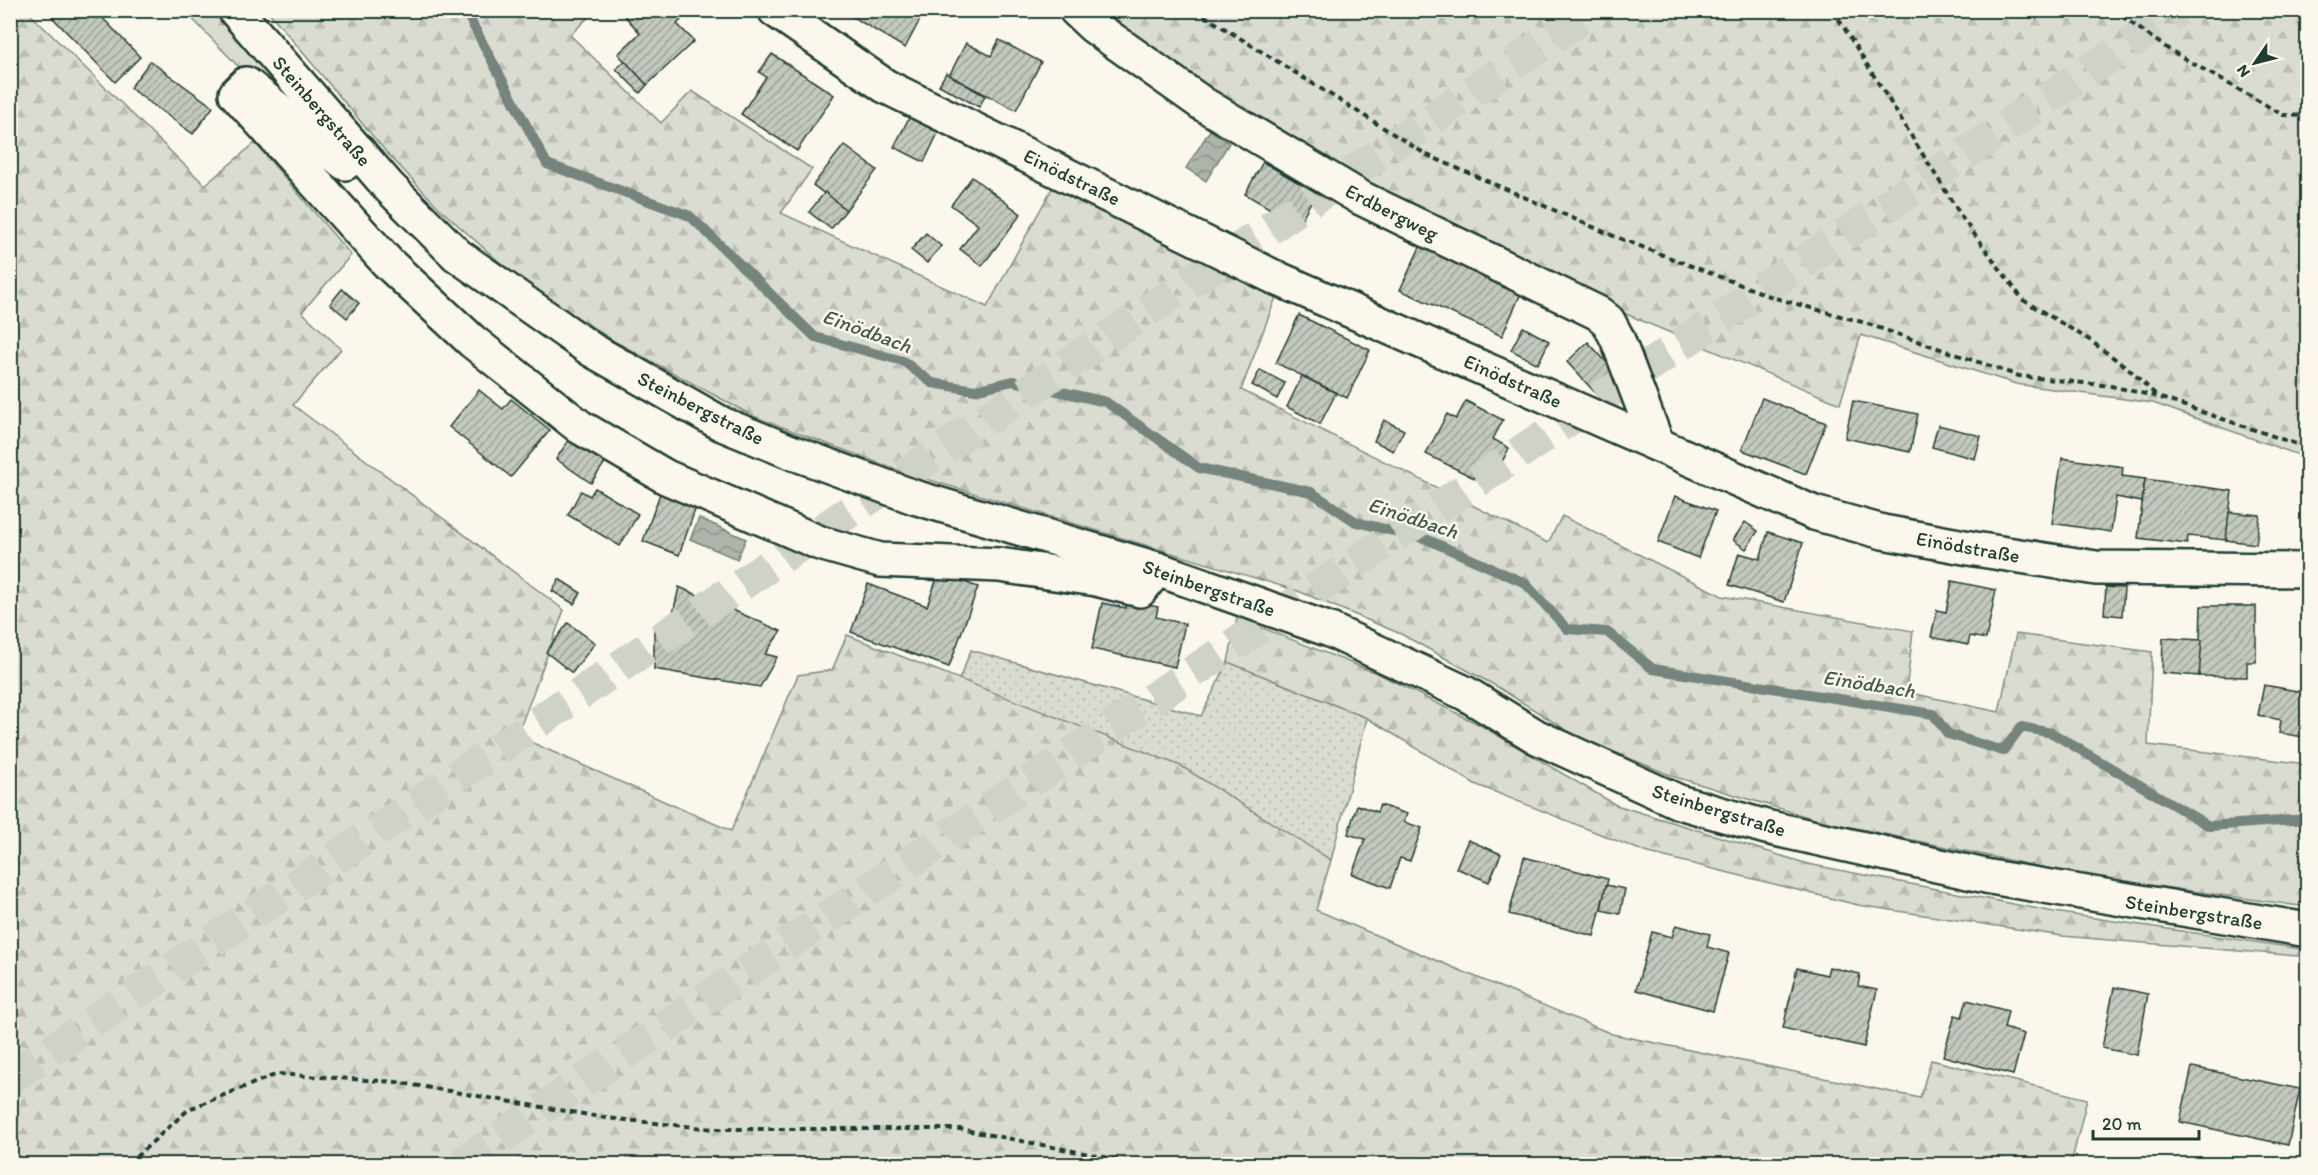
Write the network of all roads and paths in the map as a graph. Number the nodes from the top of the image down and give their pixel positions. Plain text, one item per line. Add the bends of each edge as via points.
1 (235, 10) edge
2 (775, 10) edge
3 (1076, 10) edge
4 (1195, 10) edge
5 (1833, 10) edge
6 (2113, 10) edge
7 (2307, 116) edge
8 (359, 152) junction
9 (2158, 397) junction
10 (1657, 444) junction
11 (2307, 448) edge
12 (1157, 569) junction
13 (2307, 570) edge
14 (2307, 930) edge
15 (128, 1164) edge
16 (1140, 1164) edge

1 - 8 street, Steinbergstraße
2 - 10 street, Einödstraße via 885,86 1274,277
3 - 10 street, Erdbergweg via 1203,104 1361,198 1598,313 1608,321 1617,338
4 - 9 path via 1426,155 1616,237 1775,298 1862,322 2019,375 2111,386
5 - 9 path via 1963,219 2023,300 2088,339
6 - 7 path via 2168,49 2283,115
8 - 12 street, Steinbergstraße via 457,255 592,350 722,424 914,496
8 - 12 street via 345,163 246,84 236,94 388,263 472,341 580,426 666,477 820,543 880,560 999,566 1096,579 1140,590
9 - 11 path
10 - 13 street, Einödstraße via 1814,513 1895,535 2096,568
12 - 14 street, Steinbergstraße via 1330,630 1465,693 1537,737 1679,802 1990,877
15 - 16 path via 189,1109 277,1074 396,1082 606,1118 714,1129 960,1130

